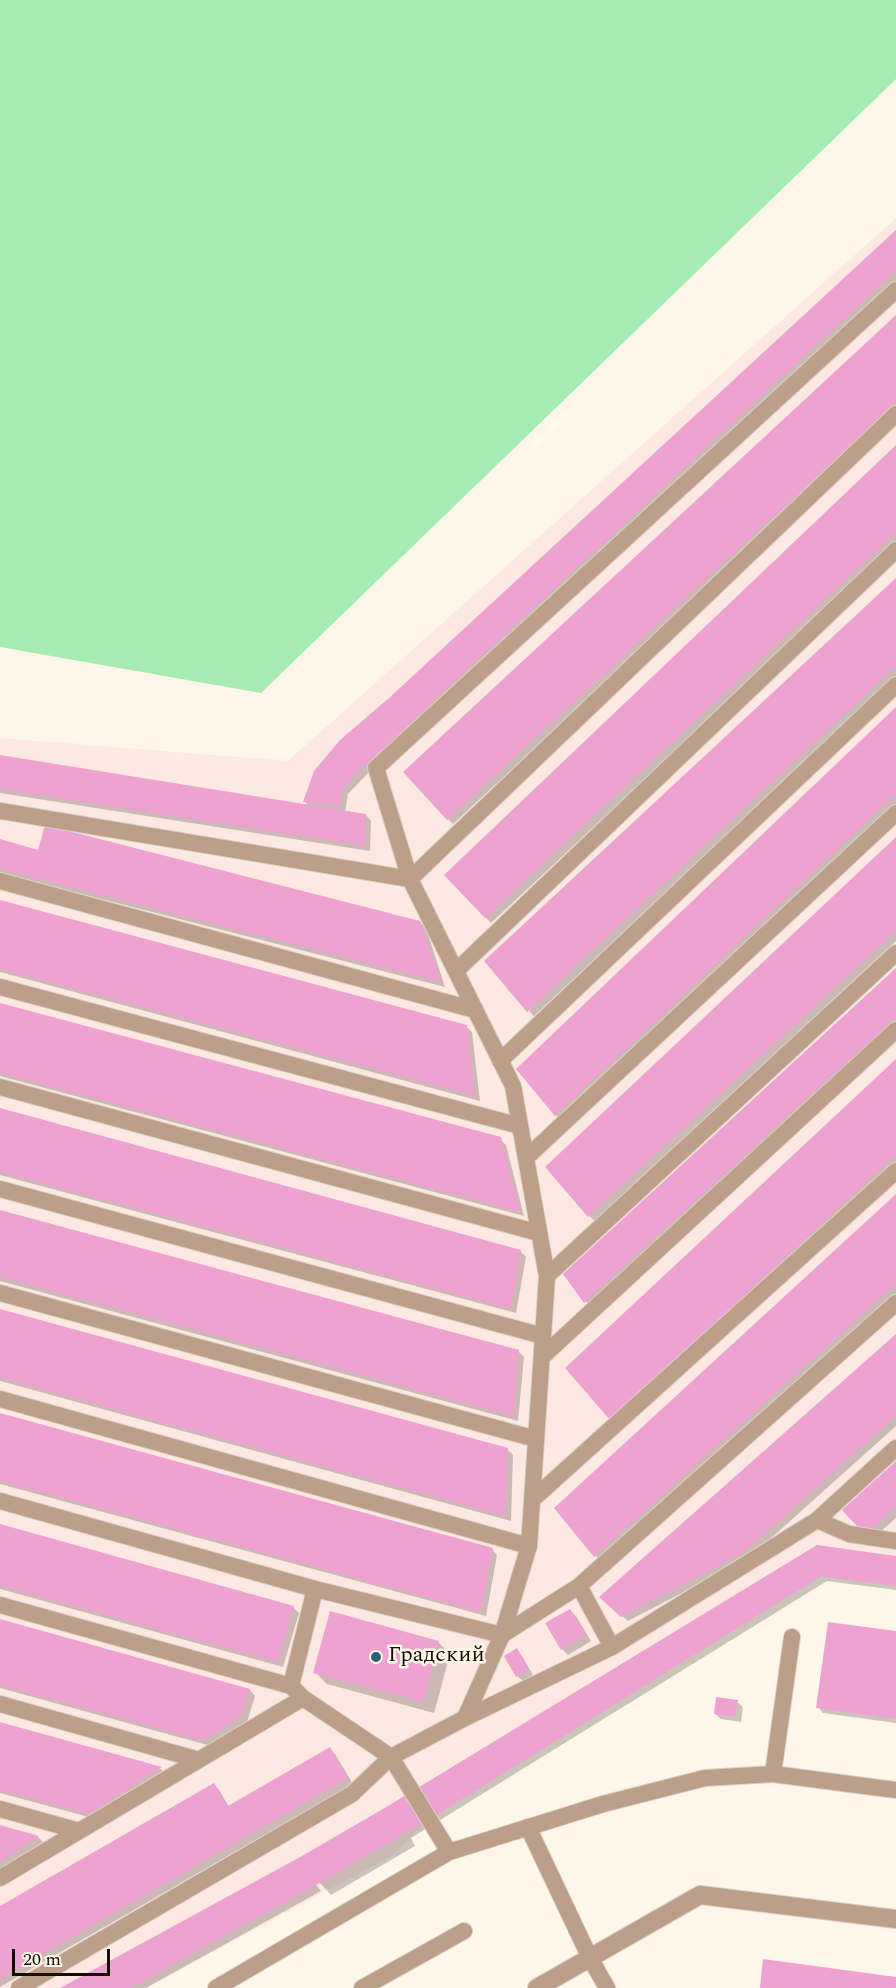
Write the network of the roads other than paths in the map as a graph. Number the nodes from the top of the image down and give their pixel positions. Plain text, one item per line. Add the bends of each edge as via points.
1 (896, 290) edge
2 (896, 414) edge
3 (896, 550) edge
4 (896, 685) edge
5 (0, 811) edge
6 (896, 813) edge
7 (410, 879) junction
8 (0, 881) edge
9 (896, 953) edge
10 (456, 971) junction
11 (0, 987) edge
12 (475, 1010) junction
13 (896, 1030) edge
14 (500, 1061) junction
15 (0, 1087) edge
16 (520, 1126) junction
17 (526, 1158) junction
18 (896, 1171) edge
19 (0, 1189) edge
20 (539, 1233) junction
21 (547, 1276) junction
22 (0, 1293) edge
23 (896, 1303) edge
24 (543, 1336) junction
25 (542, 1357) junction
26 (0, 1399) edge
27 (536, 1440) junction
28 (896, 1448) edge
29 (532, 1500) junction
30 (0, 1501) edge
31 (817, 1520) junction
32 (892, 1537) edge
33 (529, 1546) junction
34 (579, 1586) junction
35 (315, 1588) junction
36 (0, 1605) edge
37 (502, 1635) junction
38 (792, 1637) dead end
39 (612, 1647) junction
40 (291, 1686) junction
41 (303, 1698) junction
42 (0, 1704) edge
43 (465, 1718) junction
44 (391, 1757) junction
45 (199, 1760) junction
46 (773, 1774) junction
47 (896, 1790) edge
48 (0, 1809) edge
49 (528, 1827) junction
50 (79, 1831) junction
51 (449, 1852) junction
52 (0, 1878) edge
53 (896, 1919) edge
54 (464, 1931) dead end
55 (590, 1958) junction
56 (20, 1988) edge
57 (216, 1988) edge
58 (362, 1988) edge
59 (537, 1988) edge
60 (607, 1988) edge

1 - 7 lane via 376,768
2 - 7 lane
3 - 10 lane
4 - 14 lane
5 - 7 lane
6 - 17 lane
7 - 10 lane
8 - 12 lane
9 - 21 lane
10 - 12 lane
11 - 16 lane
12 - 14 lane
13 - 25 lane
14 - 16 lane via 513,1086
15 - 20 lane
16 - 17 lane
17 - 20 lane
18 - 29 lane
19 - 24 lane
20 - 21 lane
21 - 24 lane
22 - 27 lane
23 - 34 lane
24 - 25 lane
25 - 27 lane
26 - 33 lane
27 - 29 lane
28 - 31 lane
29 - 33 lane
30 - 35 lane
31 - 32 lane via 849,1534
31 - 39 lane
33 - 37 lane
34 - 37 lane
34 - 39 lane
35 - 37 lane
35 - 40 lane
36 - 40 lane
37 - 43 lane
38 - 46 lane
39 - 43 lane
40 - 41 lane
41 - 44 lane
41 - 45 lane
42 - 45 lane
43 - 44 lane
44 - 51 lane
44 - 56 lane via 352,1794
45 - 50 lane
46 - 47 lane
46 - 49 lane via 705,1778
48 - 50 lane
49 - 51 lane
49 - 55 lane
50 - 52 lane
51 - 57 lane
53 - 55 street via 700,1895
54 - 58 lane
55 - 59 street
55 - 60 lane

